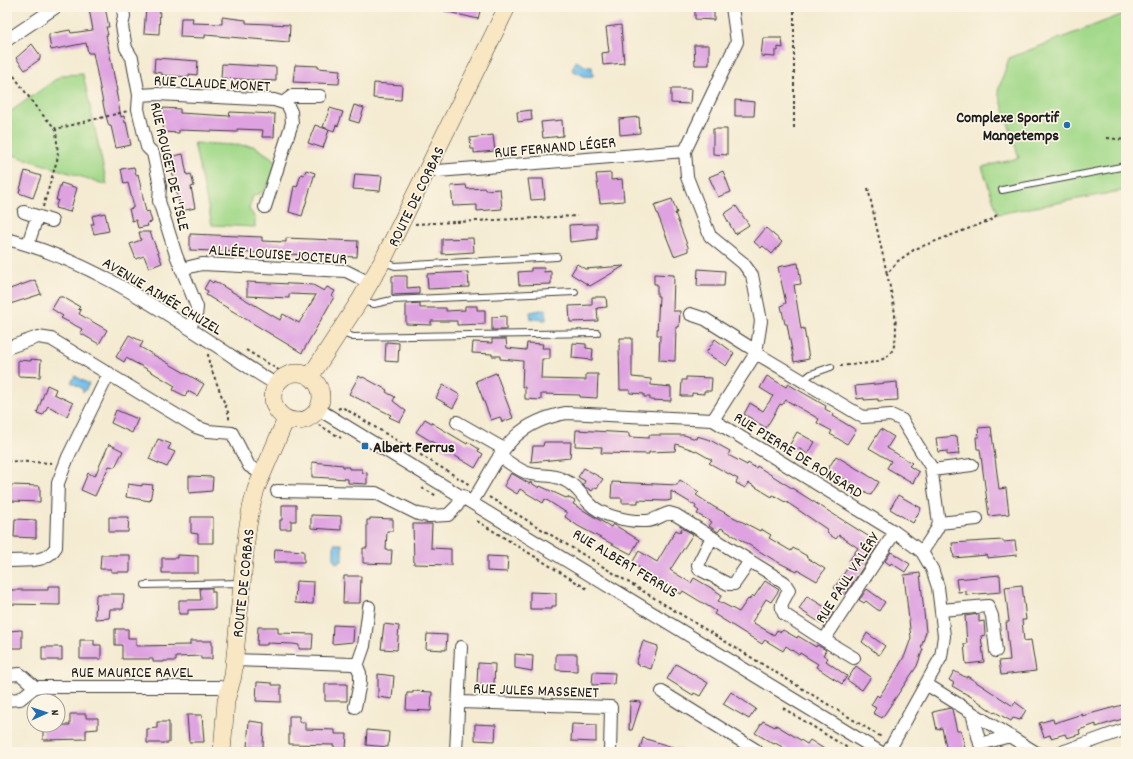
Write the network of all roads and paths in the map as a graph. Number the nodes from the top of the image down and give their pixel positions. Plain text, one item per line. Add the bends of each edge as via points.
1 (56, 7) edge
2 (123, 7) edge
3 (507, 7) edge
4 (732, 7) edge
5 (794, 7) edge
6 (7, 40) edge
7 (7, 66) edge
8 (140, 96) junction
9 (320, 96) dead end
10 (284, 102) junction
11 (138, 109) junction
12 (794, 128) dead end
13 (56, 129) junction
14 (1106, 138) dead end
15 (1126, 140) edge
16 (685, 151) junction
17 (1126, 166) edge
18 (429, 168) junction
19 (868, 188) dead end
20 (1002, 190) dead end
21 (265, 208) dead end
22 (24, 212) dead end
23 (998, 214) dead end
24 (577, 216) dead end
25 (38, 217) junction
26 (52, 221) dead end
27 (403, 221) junction
28 (7, 239) edge
29 (28, 244) junction
30 (557, 257) dead end
31 (382, 262) junction
32 (181, 269) junction
33 (887, 274) junction
34 (370, 283) junction
35 (574, 292) dead end
36 (360, 300) junction
37 (690, 314) dead end
38 (189, 328) junction
39 (340, 332) junction
40 (597, 333) dead end
41 (213, 344) junction
42 (7, 348) edge
43 (756, 353) junction
44 (831, 367) joint
45 (108, 373) junction
46 (310, 377) junction
47 (802, 381) junction
48 (276, 384) junction
49 (323, 412) junction
50 (286, 419) junction
51 (713, 420) junction
52 (457, 422) dead end
53 (324, 428) dead end
54 (230, 431) junction
55 (502, 453) junction
56 (7, 461) edge
57 (65, 464) junction
58 (972, 466) dead end
59 (932, 470) junction
60 (262, 474) junction
61 (277, 491) dead end
62 (479, 491) junction
63 (467, 499) junction
64 (977, 519) dead end
65 (939, 523) junction
66 (895, 532) junction
67 (712, 537) junction
68 (922, 552) junction
69 (7, 561) edge
70 (750, 561) junction
71 (242, 583) junction
72 (145, 584) dead end
73 (369, 606) dead end
74 (941, 610) junction
75 (824, 640) junction
76 (461, 647) dead end
77 (996, 651) dead end
78 (854, 658) dead end
79 (234, 660) junction
80 (356, 666) junction
81 (7, 675) edge
82 (926, 684) junction
83 (35, 687) junction
84 (229, 689) junction
85 (662, 692) dead end
86 (7, 700) edge
87 (459, 702) junction
88 (355, 708) dead end
89 (972, 713) junction
90 (1126, 729) edge
91 (1010, 736) junction
92 (890, 748) edge
93 (222, 752) edge
94 (456, 752) edge
95 (610, 752) edge
96 (756, 752) edge
97 (880, 752) edge
98 (1035, 752) edge
99 (1062, 752) edge

1 - 6 street
2 - 8 street, RUE ROUGET DE L'ISLE via 122,26 126,48 132,58
3 - 18 street, ROUTE DE CORBAS
4 - 16 street via 738,42
5 - 12 path
7 - 13 path via 38,110
8 - 10 street, RUE CLAUDE MONET via 157,94
8 - 11 street, RUE ROUGET DE L'ISLE
9 - 10 street, RUE CLAUDE MONET via 292,96
10 - 21 street, RUE CLAUDE MONET via 292,112 292,123
11 - 13 path
11 - 32 street, RUE ROUGET DE L'ISLE via 146,147 153,153 160,186 159,201
13 - 25 path via 58,157
14 - 15 path
16 - 18 street, RUE FERNAND LÉGER via 438,171
16 - 43 street via 687,177 710,236 743,263 752,275 761,321
17 - 20 lane
18 - 27 street, ROUTE DE CORBAS
19 - 33 path
22 - 25 street
23 - 33 path via 991,220 915,249 898,261
24 - 27 path via 416,224
25 - 26 street
25 - 29 street
27 - 31 street, ROUTE DE CORBAS
28 - 29 street, AVENUE AIMÉE CHUZEL
29 - 38 street, AVENUE AIMÉE CHUZEL via 88,269
30 - 31 lane via 395,266
31 - 34 street, ROUTE DE CORBAS
32 - 34 street, ALLÉE LOUISE JOCTEUR via 202,264 346,271
32 - 38 street, RUE ROUGET DE L'ISLE via 198,307
33 - 44 path via 896,330 895,341 889,354 878,362
34 - 36 street, ROUTE DE CORBAS
35 - 36 lane via 392,300 374,304
36 - 39 street, ROUTE DE CORBAS
37 - 43 street via 705,319
38 - 41 street, AVENUE AIMÉE CHUZEL
39 - 40 lane via 352,337
39 - 46 street, ROUTE DE CORBAS
41 - 48 street, AVENUE AIMÉE CHUZEL
41 - 54 path via 208,359 229,415
42 - 45 street via 38,337 51,339
43 - 47 street
43 - 51 street
44 - 47 lane via 811,374
45 - 54 street via 202,429 214,432
45 - 57 street
46 - 48 street via 294,373
46 - 49 street via 319,387
47 - 59 street via 863,417 891,415 900,418
48 - 50 street via 272,396 273,403 278,413
49 - 50 street via 303,421
49 - 53 path
49 - 62 path, RUE ALBERT FERRUS via 342,407
49 - 63 street, RUE ALBERT FERRUS
50 - 60 street, ROUTE DE CORBAS
51 - 55 street, RUE PIERRE DE RONSARD via 566,413 526,427 512,437
51 - 66 street, RUE PIERRE DE RONSARD
52 - 55 street
54 - 60 street via 235,436 249,466
55 - 62 street, RUE PIERRE DE RONSARD
55 - 67 street, RUE PAUL VALÉRY via 525,472 556,476 570,482 590,504 608,514 646,522 669,513
56 - 57 path
57 - 69 street via 56,490 56,547 52,554 45,558
58 - 59 street
59 - 65 street
60 - 71 street, ROUTE DE CORBAS via 251,508
61 - 63 street, RUE PIERRE DE RONSARD via 376,493 418,514 429,516 448,515
62 - 63 street, RUE PIERRE DE RONSARD
62 - 92 path, RUE ALBERT FERRUS
63 - 97 street, RUE ALBERT FERRUS
64 - 65 street
65 - 68 street
66 - 68 street, RUE PIERRE DE RONSARD
66 - 75 street, RUE PAUL VALÉRY
67 - 70 street, RUE PAUL VALÉRY
67 - 70 street via 698,565 699,569 728,584 734,584
68 - 74 street, RUE PIERRE DE RONSARD via 938,586
70 - 75 street, RUE PAUL VALÉRY via 788,585 789,590 781,601 784,614
71 - 72 lane
71 - 79 street, ROUTE DE CORBAS
73 - 80 street via 364,646
74 - 77 street via 988,606 992,616
74 - 82 street, RUE PIERRE DE RONSARD via 944,636 941,656
75 - 78 street, RUE PAUL VALÉRY
76 - 87 street
79 - 80 street via 346,663
79 - 84 street, ROUTE DE CORBAS
80 - 88 street via 360,673 360,683
81 - 83 street via 20,674
82 - 89 street
82 - 92 street, RUE PIERRE DE RONSARD
83 - 84 street, RUE MAURICE RAVEL
83 - 86 street via 20,699
84 - 93 street, ROUTE DE CORBAS
85 - 96 street
87 - 94 street
87 - 95 street, RUE JULES MASSENET via 611,707
89 - 91 street
89 - 91 street via 980,744
90 - 99 street
91 - 98 street

